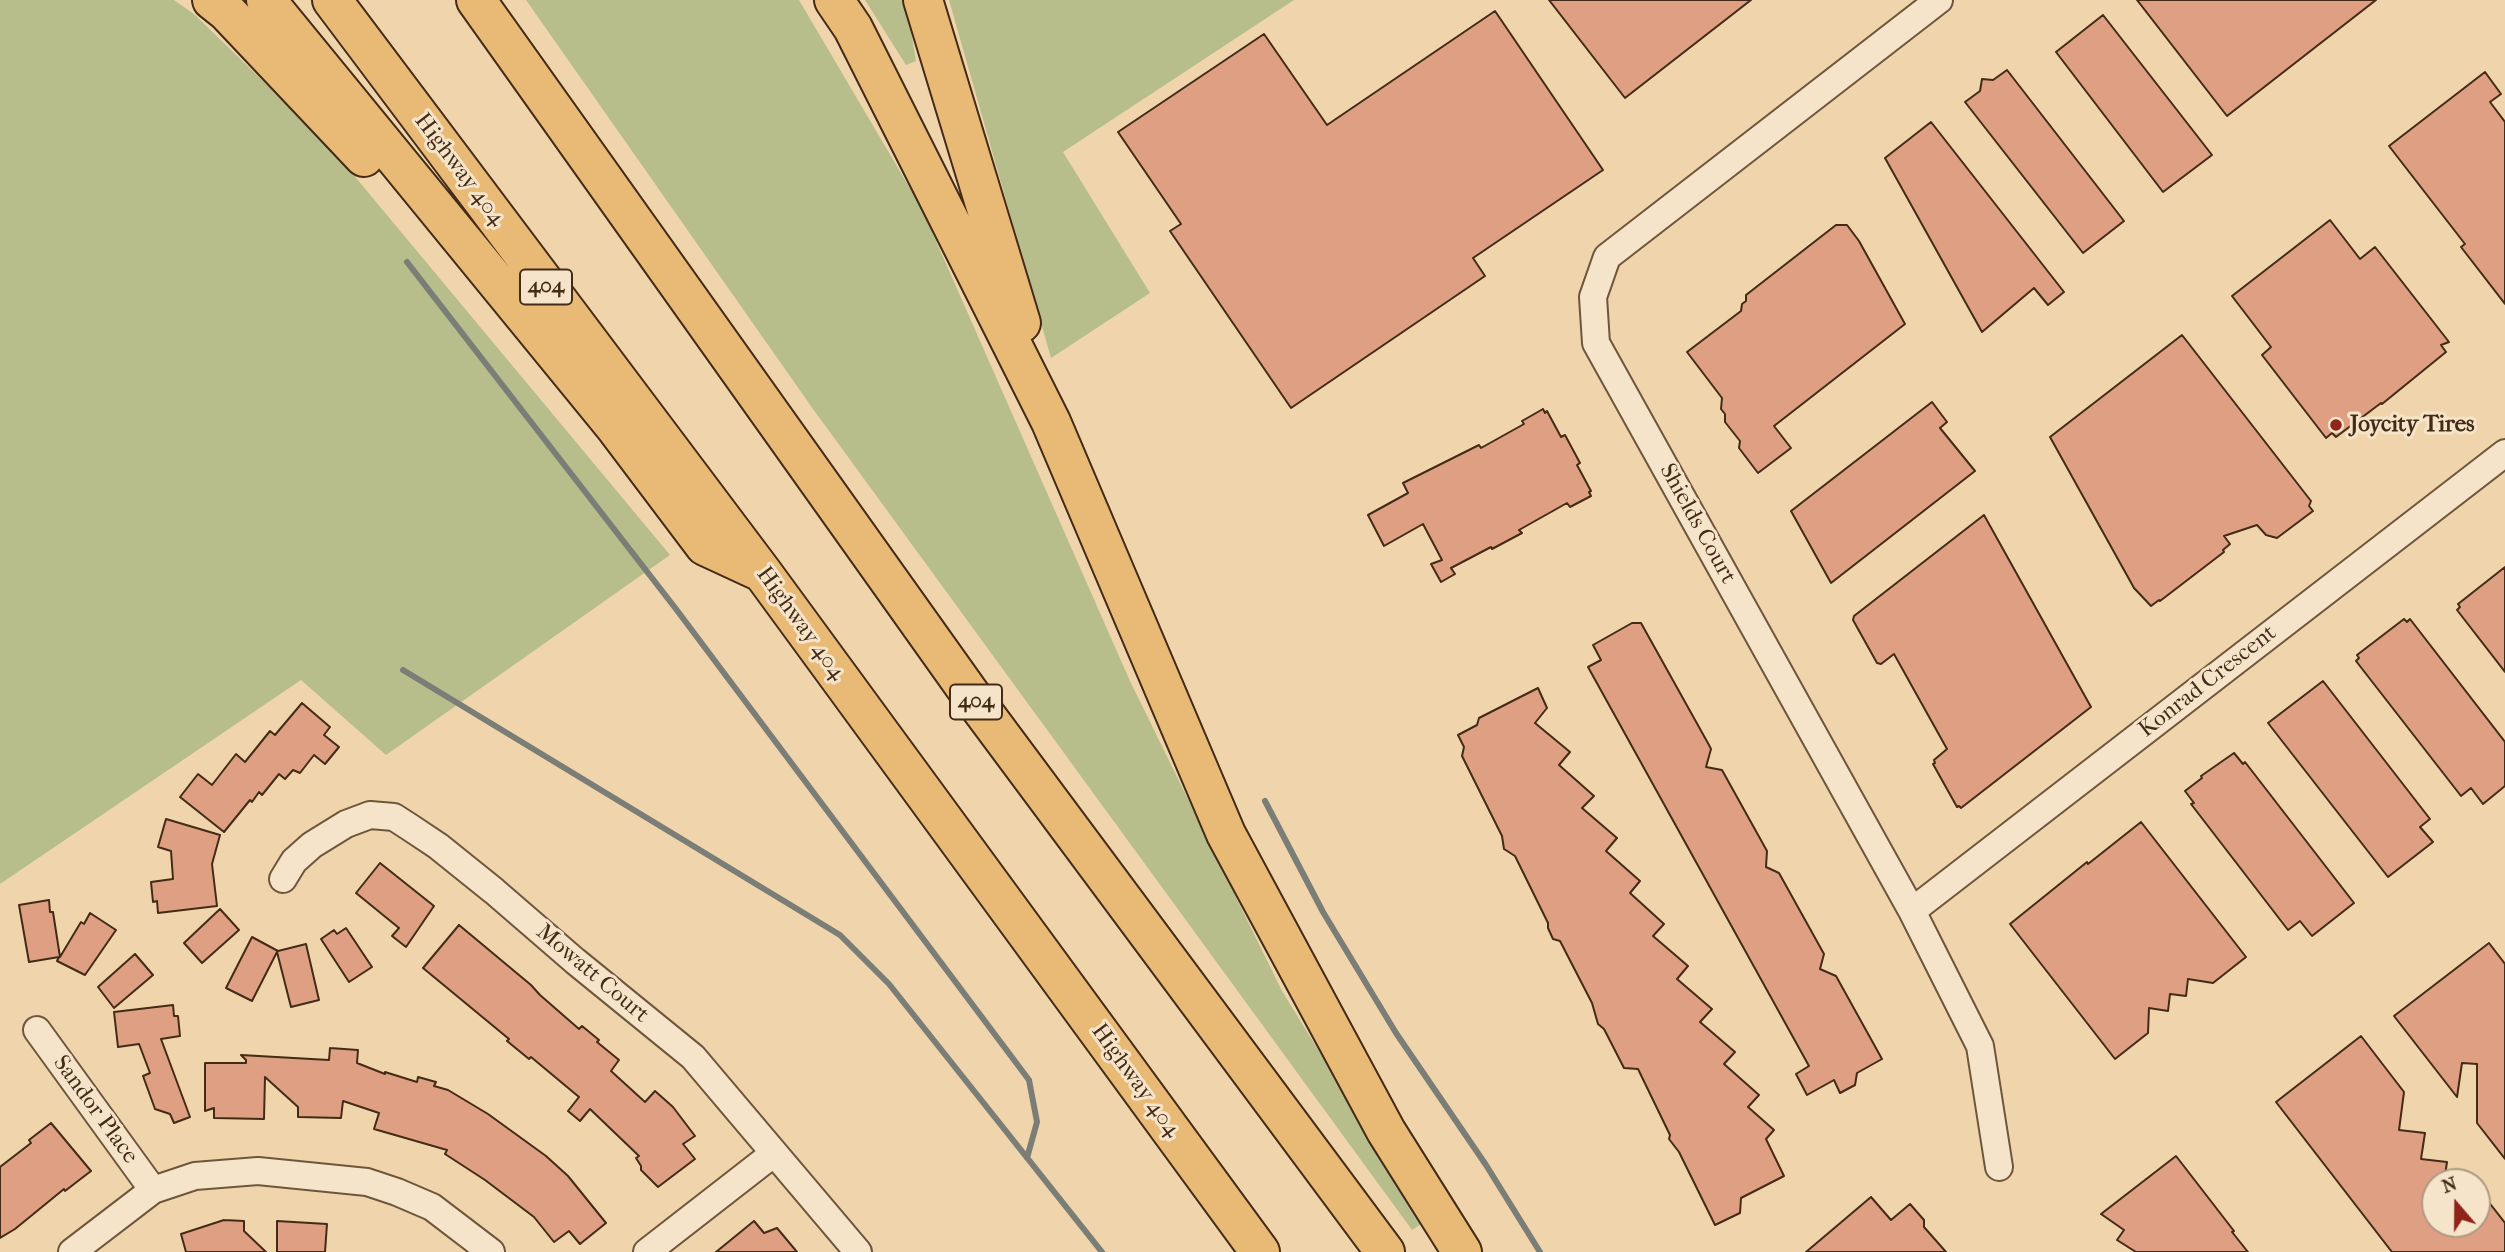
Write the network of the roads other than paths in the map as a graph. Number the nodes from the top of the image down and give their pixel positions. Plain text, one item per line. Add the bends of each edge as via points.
1 (212, 0) edge
2 (266, 0) edge
3 (332, 0) edge
4 (476, 0) edge
5 (834, 0) edge
6 (923, 0) edge
7 (1939, 0) edge
8 (487, 271) junction
9 (1051, 422) junction
10 (2505, 453) edge
11 (762, 572) junction
12 (283, 879) dead end
13 (1912, 911) junction
14 (37, 1031) dead end
15 (773, 1154) junction
16 (1999, 1167) dead end
17 (153, 1191) junction
18 (72, 1252) edge
19 (491, 1252) edge
20 (647, 1252) edge
21 (858, 1252) edge
22 (1260, 1252) edge
23 (1385, 1252) edge
24 (1461, 1252) edge

1 - 8 highway via 442,239
2 - 8 highway
3 - 11 highway, Highway 404 / 404
4 - 23 highway, 404 via 970,694
5 - 9 highway via 853,28
6 - 9 highway
7 - 13 street, Shields Court via 1607,257 1593,297 1596,343
8 - 11 highway via 616,428 705,546
9 - 24 highway via 1226,834 1387,1130
10 - 13 street, Konrad Crescent
11 - 22 highway, Highway 404 / 404
12 - 15 street, Mowatt Court via 312,845 345,824 370,815 394,817 438,846 693,1057
13 - 16 street, Shields Court via 1980,1046
14 - 17 street, Sandor Place
15 - 20 street
15 - 21 street, Mowatt Court
17 - 18 street
17 - 19 street via 195,1176 225,1173 292,1173 366,1182 432,1206

